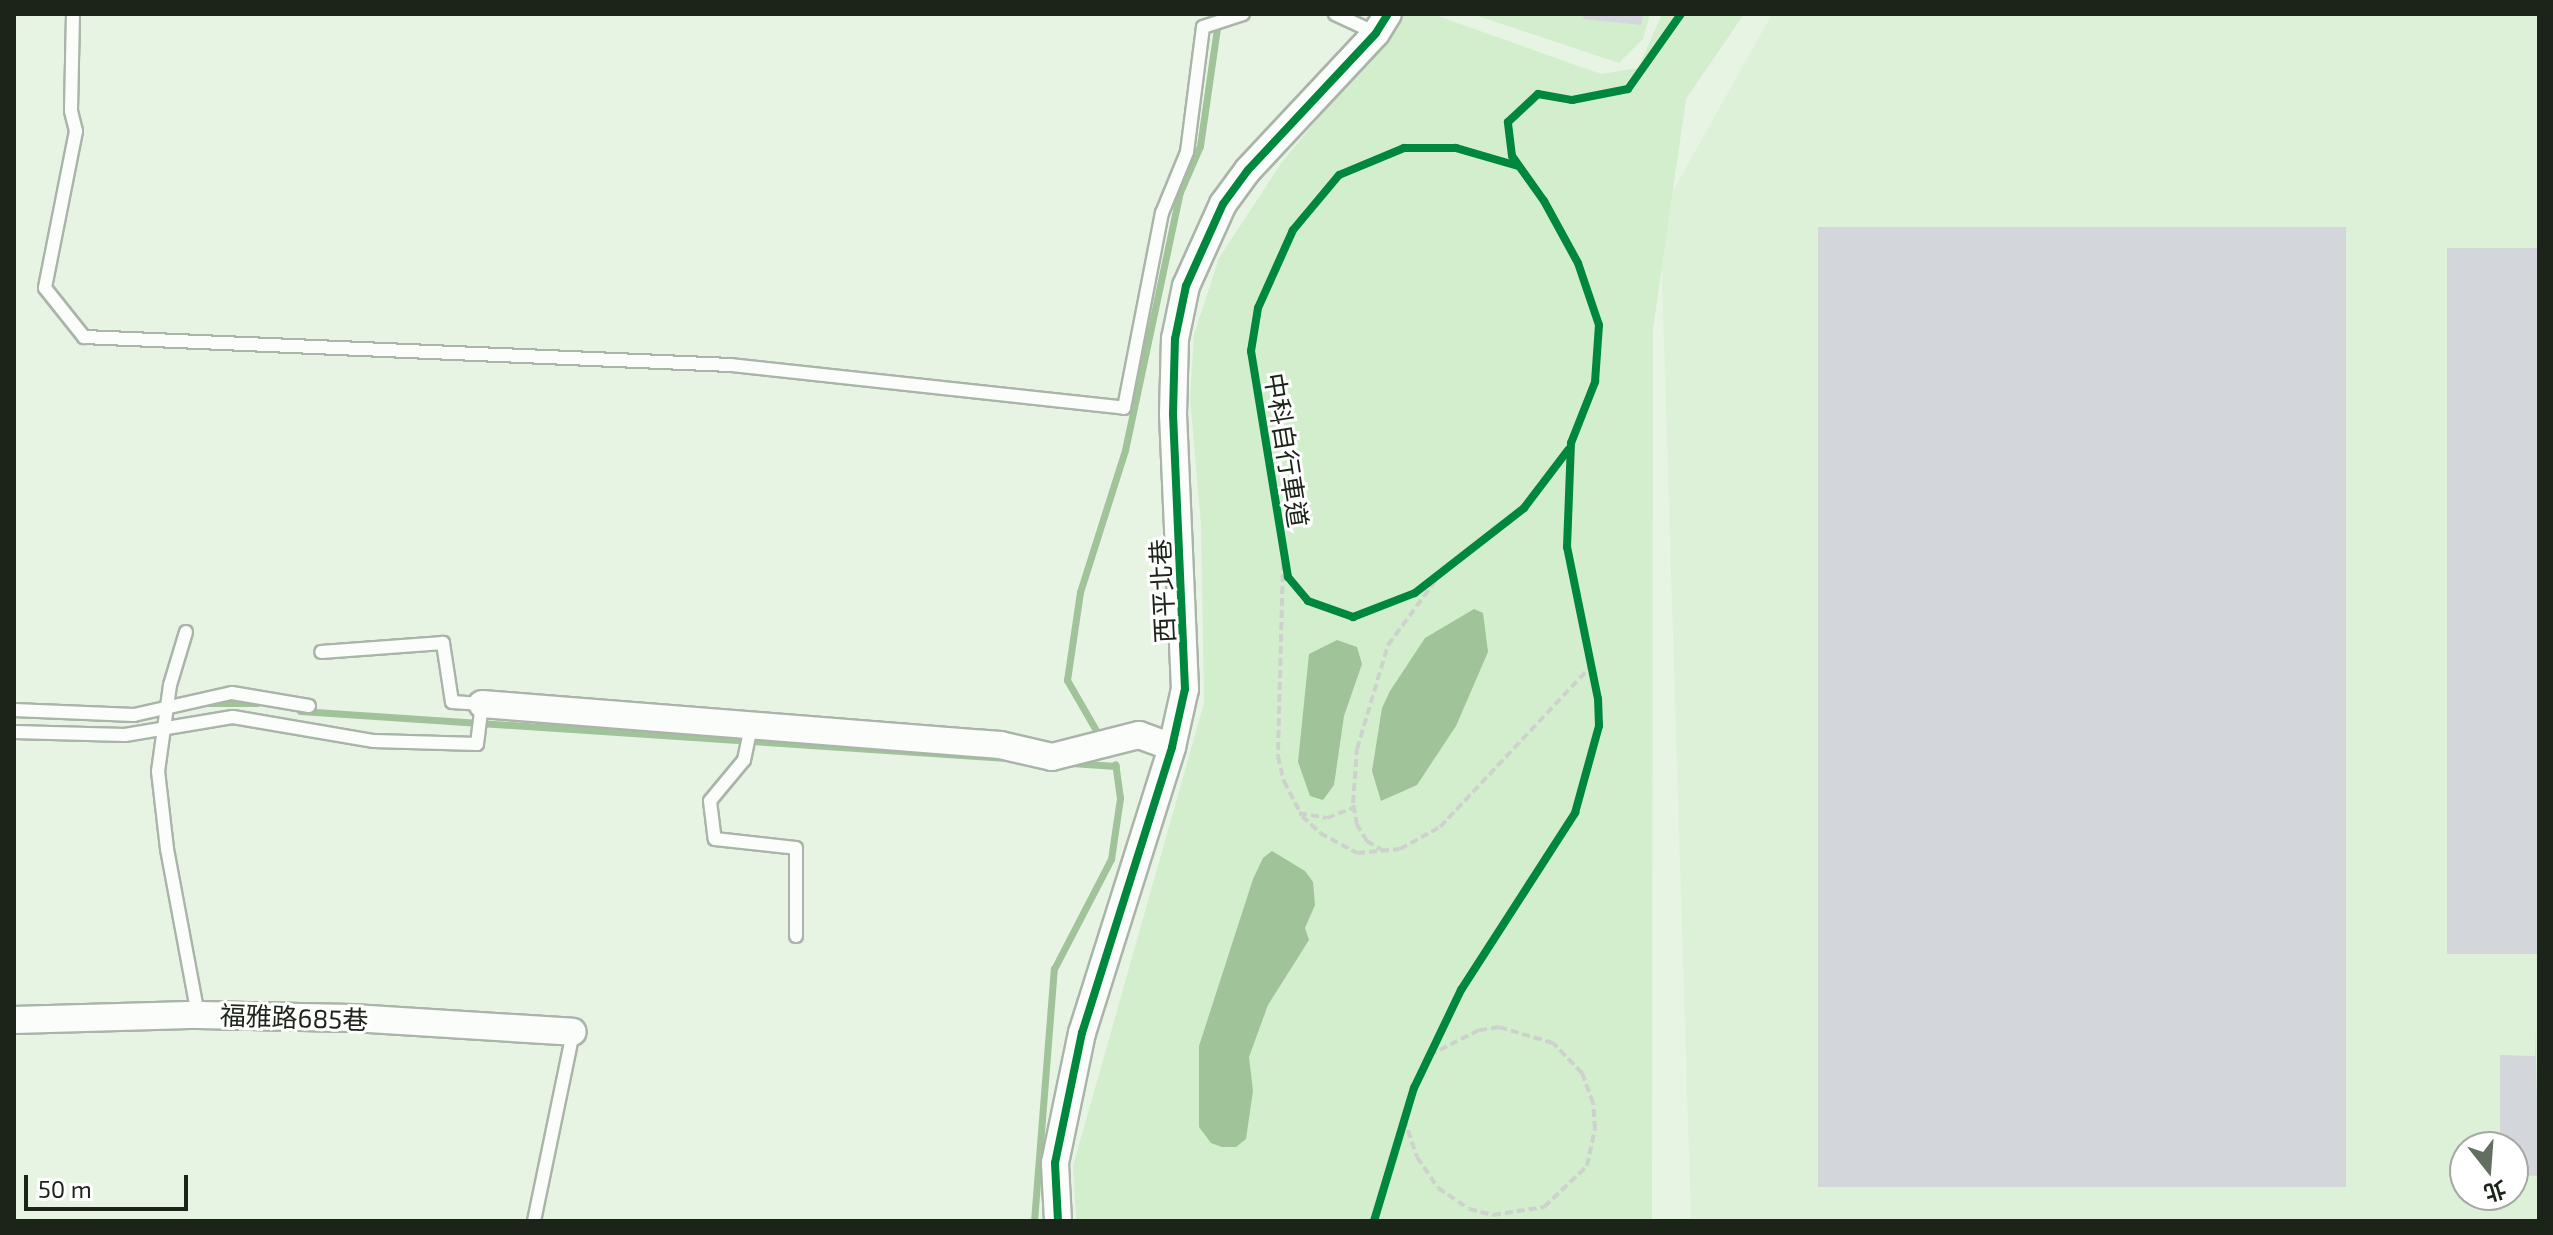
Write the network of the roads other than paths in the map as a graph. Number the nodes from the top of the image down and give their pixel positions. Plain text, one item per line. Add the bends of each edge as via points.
1 (73, 14) edge
2 (1243, 14) edge
3 (1335, 14) edge
4 (1382, 23) edge
5 (186, 632) dead end
6 (321, 652) dead end
7 (171, 703) junction
8 (482, 704) junction
9 (309, 706) dead end
10 (14, 710) edge
11 (751, 727) junction
12 (167, 730) junction
13 (14, 732) edge
14 (1172, 747) junction
15 (796, 936) dead end
16 (198, 1015) junction
17 (14, 1020) edge
18 (573, 1032) joint
19 (534, 1221) edge
20 (1058, 1221) edge

1 - 2 lane via 71,111 76,131 45,288 84,337 731,365 1124,408 1162,213 1187,152 1203,27
3 - 4 lane
4 - 14 street, 西平北巷 via 1248,170 1223,204 1186,286 1175,339 1173,414 1185,689
5 - 7 lane via 170,685
6 - 8 lane via 443,643 452,702
7 - 9 lane via 232,693
7 - 10 lane via 134,715
7 - 12 lane
8 - 11 street
8 - 12 lane via 477,744 386,742 233,717
11 - 14 street via 1000,745 1052,757 1139,735
11 - 15 lane via 744,760 710,801 715,839 796,848
12 - 13 lane via 125,735
12 - 16 lane via 159,755 162,817
14 - 20 street, 西平北巷 via 1082,1033 1055,1163
16 - 17 street, 福雅路685巷
16 - 18 street, 福雅路685巷 via 353,1018
18 - 19 lane

